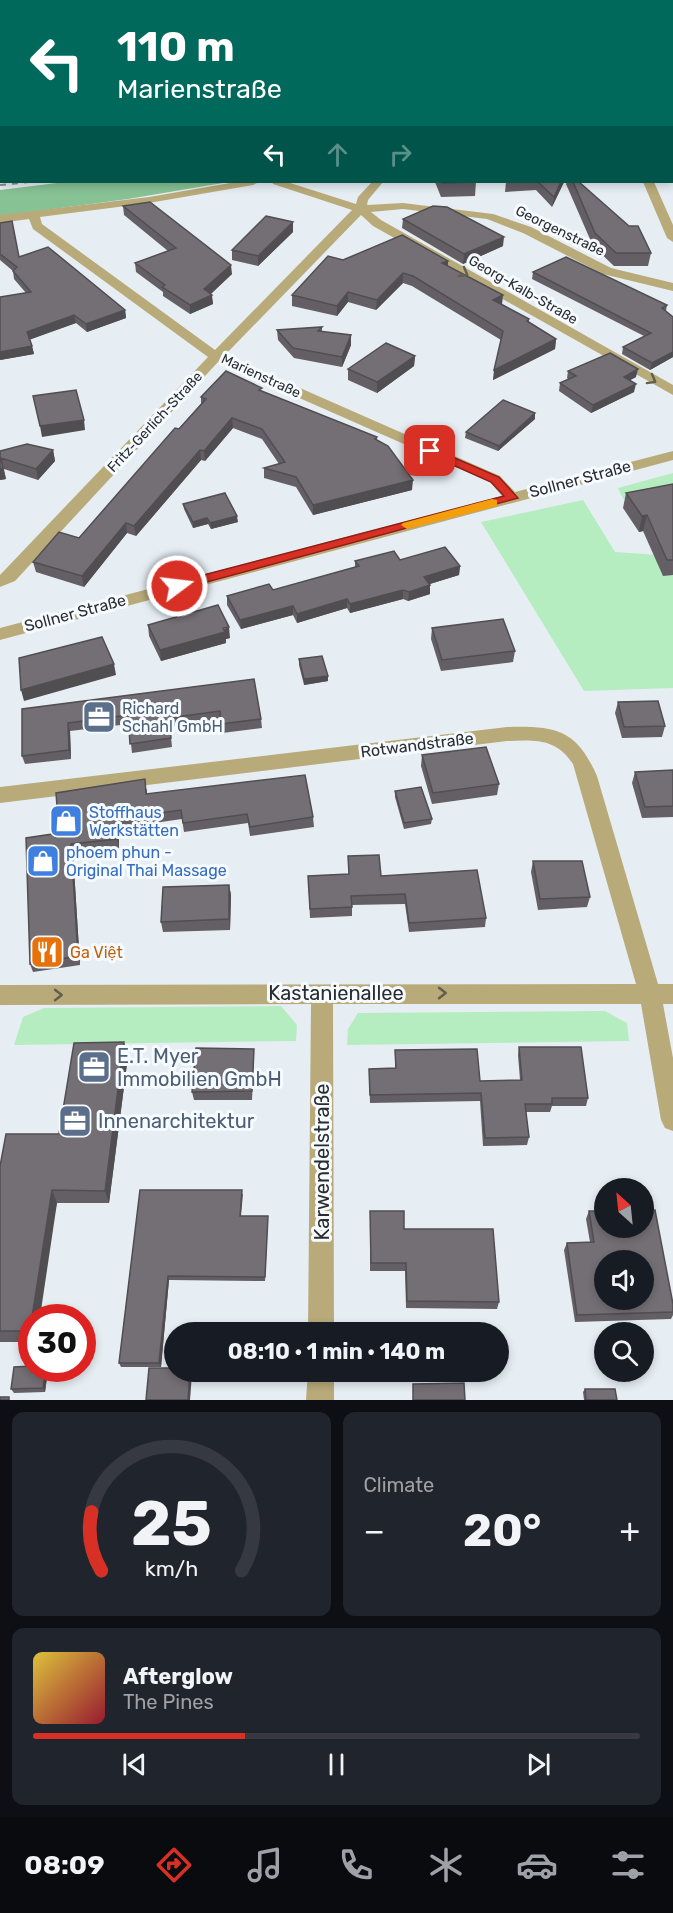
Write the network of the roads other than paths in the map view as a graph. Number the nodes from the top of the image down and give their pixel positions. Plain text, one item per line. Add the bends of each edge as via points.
1 (248, 183) edge
2 (281, 183) edge
3 (377, 183) edge
4 (648, 183) edge
5 (361, 209) junction
6 (34, 216) junction
7 (0, 219) edge
8 (673, 237) edge
9 (673, 286) edge
10 (217, 356) junction
11 (673, 391) edge
12 (673, 454) edge
13 (512, 498) junction
14 (0, 581) edge
15 (0, 634) edge
16 (0, 795) edge
17 (322, 993) junction
18 (650, 994) junction
19 (673, 994) edge
20 (0, 995) edge
21 (673, 1120) edge
22 (321, 1322) edge
23 (321, 1382) edge
24 (321, 1400) edge

1 - 6 street
2 - 5 street
3 - 5 street, Fritz-Gerlich-Straße via 362,199
4 - 8 street
5 - 9 street, Georgenstraße via 403,206 489,216 527,230 607,271
5 - 10 street, Fritz-Gerlich-Straße
5 -> 11 street, Georg-Kalb-Straße via 387,229
6 - 7 street
6 - 10 street, Marienstraße via 37,226
10 - 13 street, Marienstraße via 495,479
10 - 14 street, Fritz-Gerlich-Straße via 9,577
12 - 13 street, Sollner Straße
13 - 15 street, Sollner Straße
16 - 18 street, Rotwandstraße via 507,734 563,737 580,754 588,776
17 -> 18 street, Kastanienallee
20 -> 17 street, Kastanienallee
17 - 22 street, Karwendelstraße
18 - 19 street, Kastanienallee
18 - 21 street, Rotwandstraße
23 - 24 street

